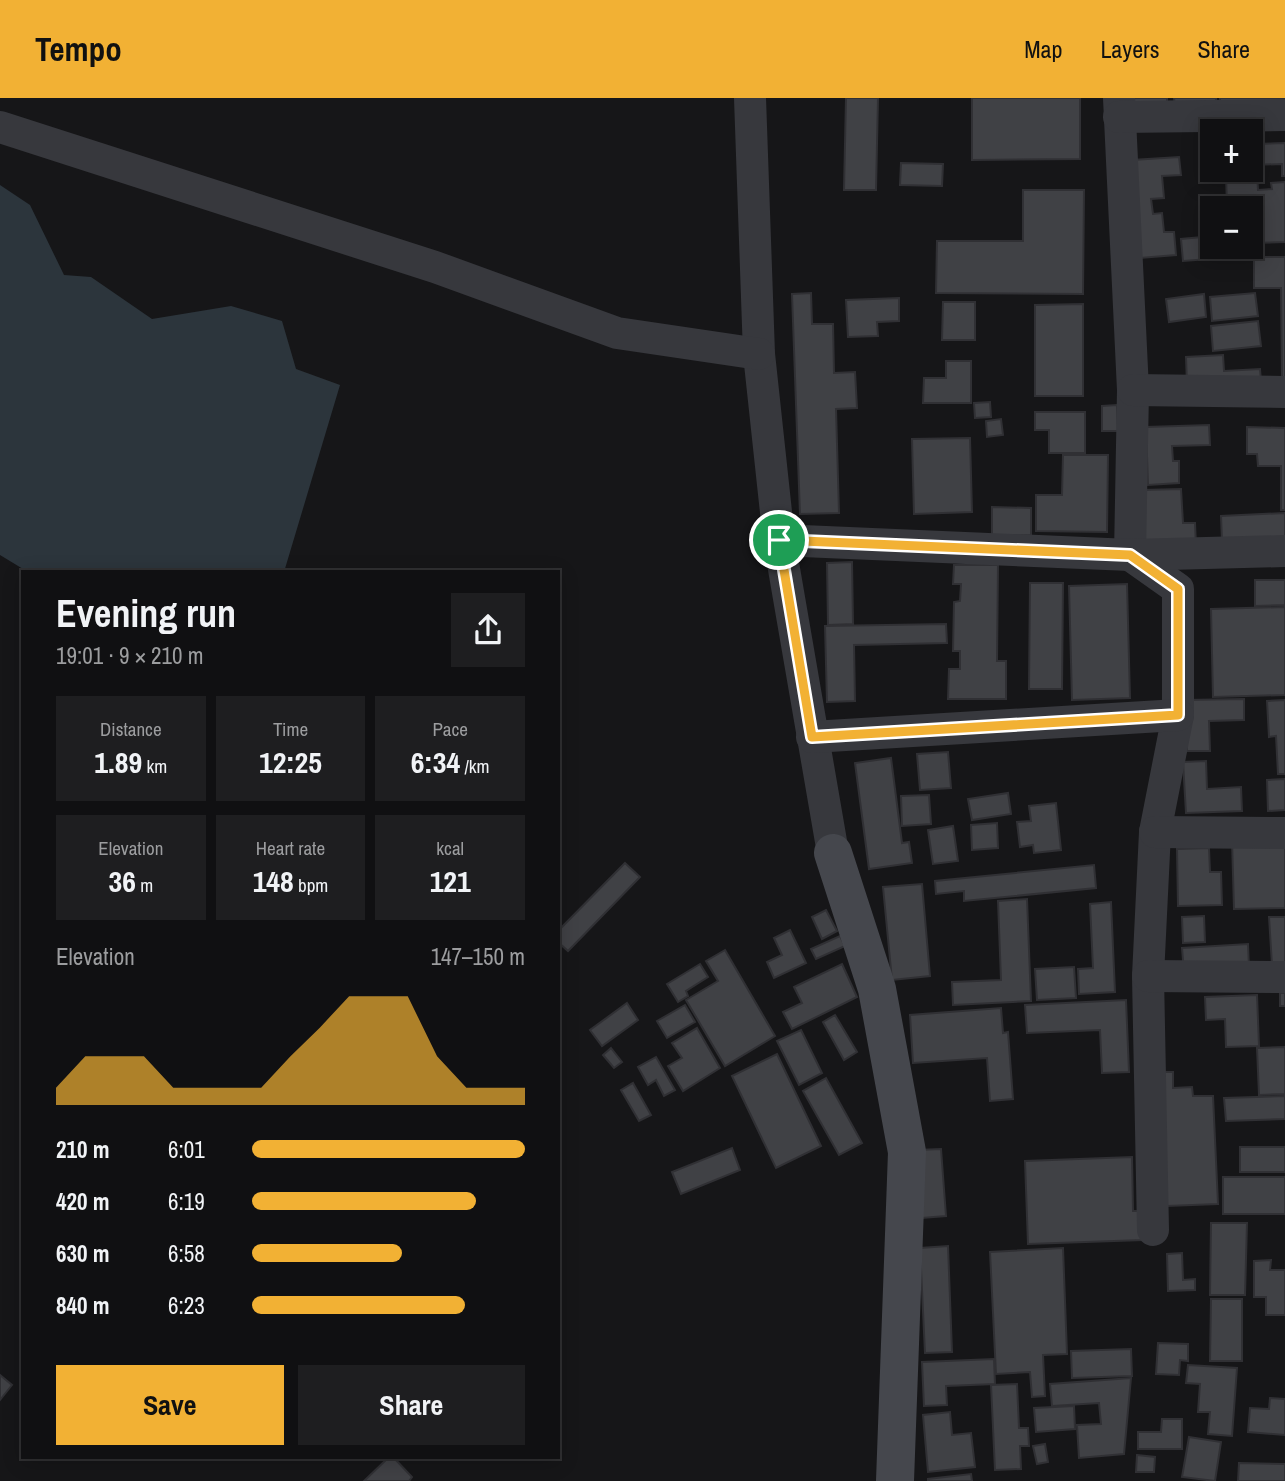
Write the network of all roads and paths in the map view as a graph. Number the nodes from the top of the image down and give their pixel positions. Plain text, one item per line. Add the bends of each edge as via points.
1 (750, 98) edge
2 (1119, 107) edge
3 (1285, 115) edge
4 (0, 127) edge
5 (759, 354) junction
6 (1133, 390) junction
7 (1285, 392) edge
8 (779, 540) junction
9 (1285, 551) edge
10 (1130, 555) junction
11 (1178, 715) junction
12 (812, 737) junction
13 (1155, 832) junction
14 (1285, 833) edge
15 (833, 853) joint
16 (1148, 976) junction
17 (1285, 976) edge
18 (1153, 1230) dead end
19 (895, 1481) edge

1 - 5 street
2 - 3 street
2 - 6 street
4 - 5 street via 435,267 617,333
5 - 8 street
6 - 7 street
6 - 10 street
8 - 10 street
8 - 12 street
9 - 10 street
10 - 11 street via 1178,589
11 - 12 street
11 - 13 street
12 - 15 street
13 - 14 street
13 - 16 street
15 - 19 street via 877,989 907,1152
16 - 17 street
16 - 18 street

